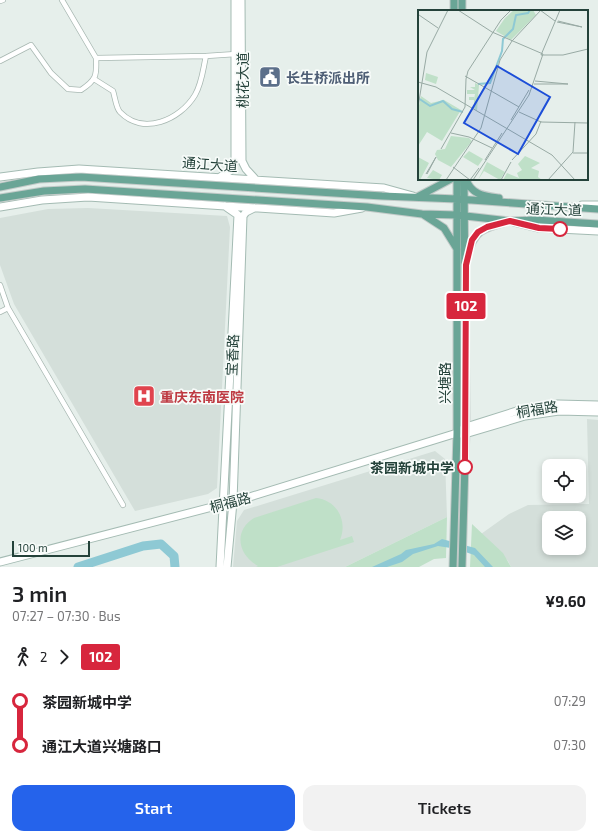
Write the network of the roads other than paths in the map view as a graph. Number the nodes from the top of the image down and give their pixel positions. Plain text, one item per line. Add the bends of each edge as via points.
1 (3, 0) edge
2 (62, 0) edge
3 (235, 0) edge
4 (241, 0) edge
5 (0, 2) edge
6 (239, 53) junction
7 (206, 56) junction
8 (96, 58) junction
9 (0, 60) edge
10 (94, 78) junction
11 (239, 160) junction
12 (220, 177) junction
13 (0, 178) edge
14 (256, 180) junction
15 (449, 180) edge
16 (456, 180) edge
17 (465, 180) edge
18 (466, 180) edge
19 (0, 186) edge
20 (417, 197) junction
21 (0, 198) edge
22 (457, 199) junction
23 (465, 199) junction
24 (526, 204) junction
25 (598, 205) edge
26 (225, 206) junction
27 (560, 206) junction
28 (0, 207) edge
29 (367, 207) junction
30 (254, 208) junction
31 (598, 209) edge
32 (422, 214) junction
33 (457, 215) junction
34 (466, 215) junction
35 (241, 216) junction
36 (510, 221) junction
37 (598, 224) edge
38 (598, 231) edge
39 (457, 248) junction
40 (466, 265) junction
41 (0, 285) edge
42 (8, 308) junction
43 (0, 312) edge
44 (598, 405) edge
45 (598, 412) edge
46 (465, 430) junction
47 (457, 433) junction
48 (232, 502) junction
49 (224, 504) junction
50 (123, 505) dead end
51 (0, 562) edge
52 (453, 565) edge
53 (462, 566) edge
54 (220, 567) edge
55 (227, 567) edge

1 - 5 street
2 - 8 street
3 - 6 street, 桃花大道
4 - 6 street, 桃花大道
6 - 7 street
6 - 11 street, 桃花大道
7 - 8 street
7 - 10 street via 195,95 183,110 166,120 148,126 130,120 118,111 113,91
8 - 10 street via 97,73
9 - 10 street via 31,45 51,73 68,89 81,90 92,83
11 - 12 street via 230,171
11 - 14 street
12 - 13 street, 通江大道 via 79,169
12 - 14 street, 通江大道
14 - 20 street, 通江大道 via 384,188
15 - 20 main road
16 - 22 main road, 兴塘路
17 - 23 main road, 兴塘路
18 - 24 main road via 472,189 481,195
19 - 20 main road, 通江大道 via 39,179 81,177
20 - 22 main road, 通江大道
21 - 29 main road, 通江大道 via 44,191 85,189
22 - 23 main road, 通江大道
22 - 33 main road, 兴塘路
23 - 24 main road, 通江大道
23 - 34 main road, 兴塘路
24 - 27 main road, 通江大道
25 - 27 street, 通江大道
26 - 28 street, 通江大道 via 88,197 42,200
26 - 30 street, 通江大道
26 - 35 street
27 - 31 main road, 通江大道
29 - 30 street, 通江大道 via 334,213
29 - 32 main road, 通江大道
30 - 35 street
32 - 33 main road, 通江大道
32 - 39 main road via 444,228
33 - 34 main road, 通江大道
33 - 39 main road, 兴塘路
34 - 36 main road, 通江大道
34 - 40 main road, 兴塘路
35 - 48 street, 宝香路
35 - 49 street, 宝香路
36 - 37 main road, 通江大道
36 - 38 street, 通江大道 via 539,228
36 - 40 main road via 487,227 475,236
39 - 47 main road, 兴塘路
40 - 46 main road, 兴塘路
41 - 42 street
42 - 43 street
42 - 50 street
44 - 46 street, 桐福路 via 558,404 523,409
45 - 46 street, 桐福路 via 560,411
46 - 47 street, 桐福路
46 - 53 main road, 兴塘路
47 - 48 street, 桐福路
47 - 52 main road, 兴塘路
48 - 49 street, 桐福路
48 - 55 street, 宝香路
49 - 51 street, 桐福路
49 - 54 street, 宝香路

